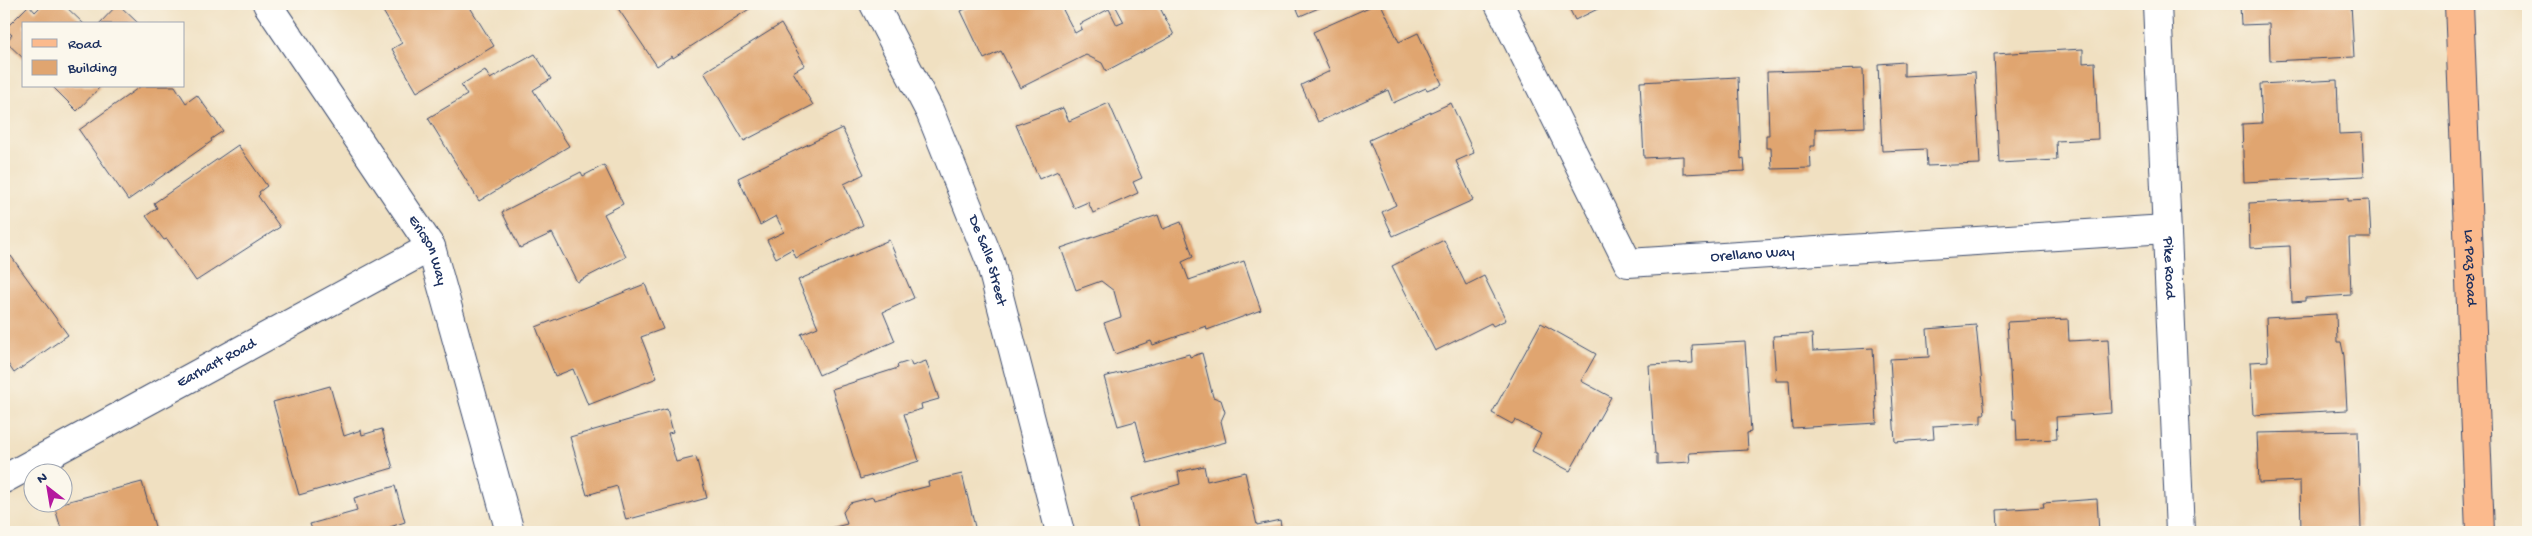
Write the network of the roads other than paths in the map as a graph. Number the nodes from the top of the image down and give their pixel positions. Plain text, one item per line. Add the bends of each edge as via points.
1 (268, 4) edge
2 (874, 4) edge
3 (1499, 4) edge
4 (2157, 4) edge
5 (2459, 4) edge
6 (2166, 230) junction
7 (432, 247) junction
8 (4, 480) edge
9 (510, 532) edge
10 (1060, 532) edge
11 (2180, 532) edge
12 (2480, 532) edge

1 - 7 street, Ericson Way
2 - 10 street, De Salle Street via 930,112 990,261
3 - 6 street, Orellano Way via 1628,263
4 - 6 street, Pike Road
5 - 12 main road, La Paz Road
6 - 11 street, Pike Road
7 - 8 street, Earhart Road
7 - 9 street, Ericson Way

